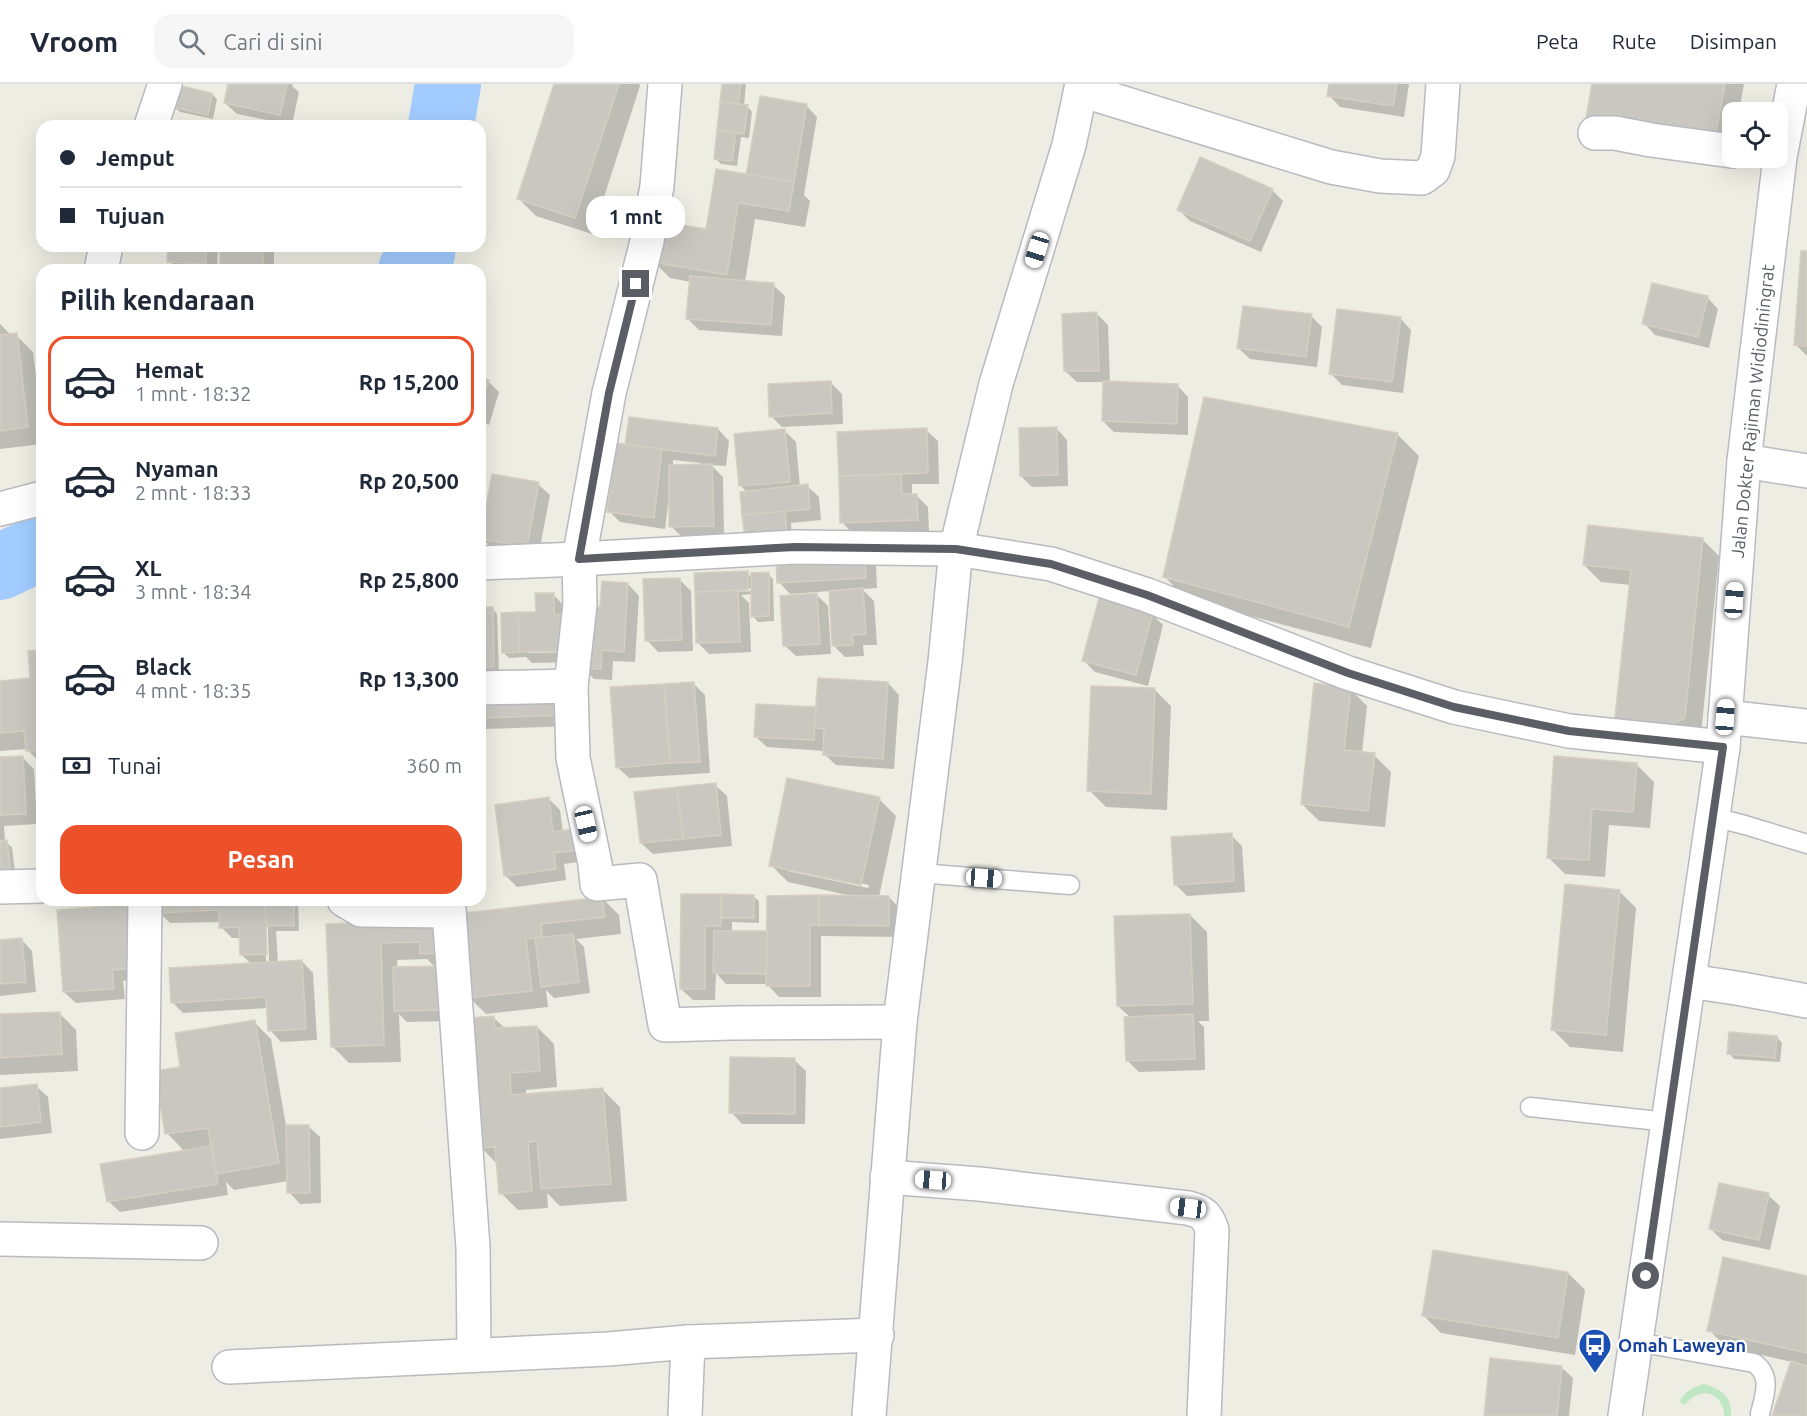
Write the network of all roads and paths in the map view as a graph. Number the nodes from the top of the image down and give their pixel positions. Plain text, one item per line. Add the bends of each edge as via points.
1 (165, 84) edge
2 (665, 84) edge
3 (1443, 84) edge
4 (1794, 84) edge
5 (1081, 87) edge
6 (1788, 113) edge
7 (153, 120) edge
8 (1595, 133) dead end
9 (1722, 150) edge
10 (1778, 168) edge
11 (1744, 460) junction
12 (1807, 471) edge
13 (36, 500) edge
14 (0, 509) edge
15 (956, 549) junction
16 (579, 559) junction
17 (486, 563) edge
18 (571, 686) junction
19 (486, 688) edge
20 (1807, 726) edge
21 (1724, 732) junction
22 (1713, 818) junction
23 (1807, 844) edge
24 (919, 873) junction
25 (1070, 885) dead end
26 (36, 886) edge
27 (0, 887) edge
28 (145, 906) edge
29 (355, 906) edge
30 (449, 906) edge
31 (1690, 981) junction
32 (1807, 1001) edge
33 (900, 1022) junction
34 (1530, 1107) dead end
35 (1668, 1122) junction
36 (142, 1133) dead end
37 (887, 1177) junction
38 (0, 1239) edge
39 (201, 1243) dead end
40 (876, 1335) junction
41 (688, 1342) junction
42 (1637, 1342) junction
43 (474, 1355) junction
44 (229, 1367) dead end
45 (1760, 1414) dead end
46 (685, 1416) edge
47 (869, 1416) edge
48 (1204, 1416) edge
49 (1625, 1416) edge

1 - 7 street
2 - 16 street via 657,186 609,393
3 - 5 street via 1438,156 1432,170 1422,178 1380,176 1331,167
4 - 6 street, Jalan Dokter Rajiman Widiodiningrat
5 - 15 street via 1069,146 996,384
8 - 9 street
10 - 11 street, Jalan Dokter Rajiman Widiodiningrat
11 - 12 street
11 - 21 street, Jalan Dokter Rajiman Widiodiningrat
13 - 14 street
15 - 16 street via 795,547
15 - 21 street via 1051,564 1147,595 1348,673 1454,707 1569,731
15 - 24 street
16 - 17 street
16 - 18 street via 580,603
18 - 19 street
18 - 33 street via 573,758 597,884 640,880 665,1025
20 - 21 street
21 - 22 street, Jalan Dokter Rajiman Widiodiningrat
22 - 23 lane
22 - 31 street, Jalan Dokter Rajiman Widiodiningrat
24 - 25 lane
24 - 33 street
26 - 27 street
28 - 36 street
29 - 30 street via 362,910
30 - 43 street via 473,1248
31 - 32 street
31 - 35 street, Jalan Dokter Rajiman Widiodiningrat
33 - 37 street
34 - 35 lane
35 - 42 street, Jalan Dokter Rajiman Widiodiningrat
37 - 40 street
37 - 48 street via 1200,1211 1212,1230
38 - 39 street
40 - 41 street
40 - 47 street
41 - 43 street
41 - 46 street
42 - 45 lane via 1754,1363 1766,1380
42 - 49 street, Jalan Dokter Rajiman Widiodiningrat
43 - 44 street

